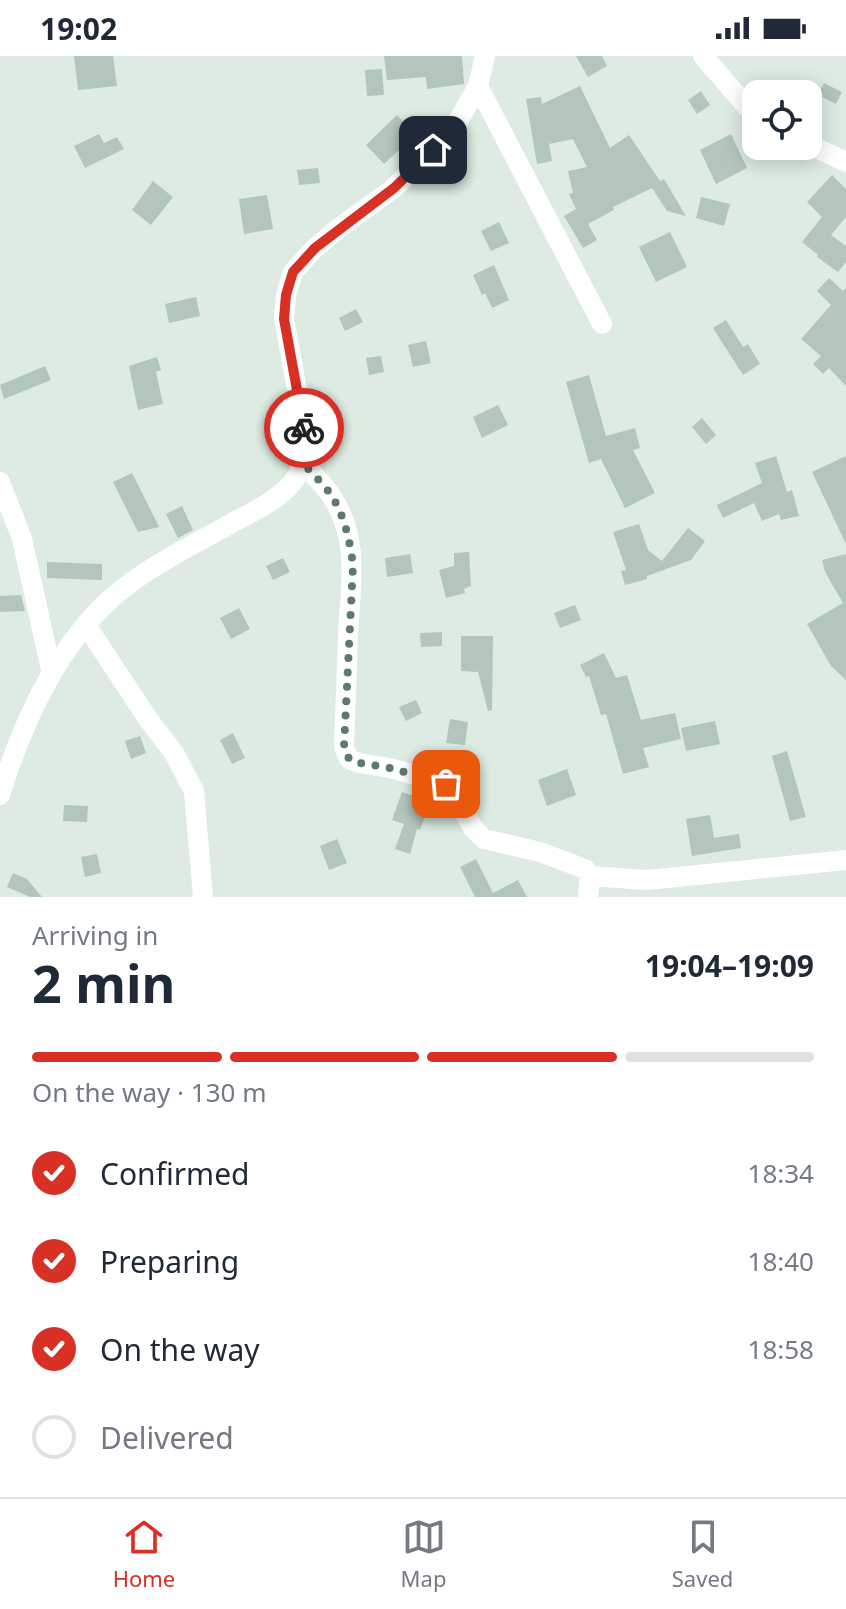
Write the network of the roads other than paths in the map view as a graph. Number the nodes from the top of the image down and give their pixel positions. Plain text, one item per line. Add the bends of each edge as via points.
1 (485, 56) edge
2 (703, 56) edge
3 (478, 86) junction
4 (742, 101) edge
5 (822, 151) edge
6 (846, 162) edge
7 (602, 324) dead end
8 (304, 464) junction
9 (0, 482) edge
10 (86, 625) junction
11 (52, 674) junction
12 (0, 795) edge
13 (846, 860) edge
14 (590, 876) junction
15 (203, 897) edge
16 (588, 897) edge

1 - 3 street
2 - 4 street
3 - 7 street
3 - 8 street via 453,130 394,188 315,248 293,272 284,319 307,444
5 - 6 street
8 - 10 street via 292,484 265,505 134,580
8 - 14 street via 332,496 350,547 344,747 349,759 446,784 484,839 540,852 585,869
9 - 11 street via 22,539
10 - 11 street
10 - 15 street via 194,791
11 - 12 street via 28,718
13 - 14 street via 647,880
14 - 16 street

